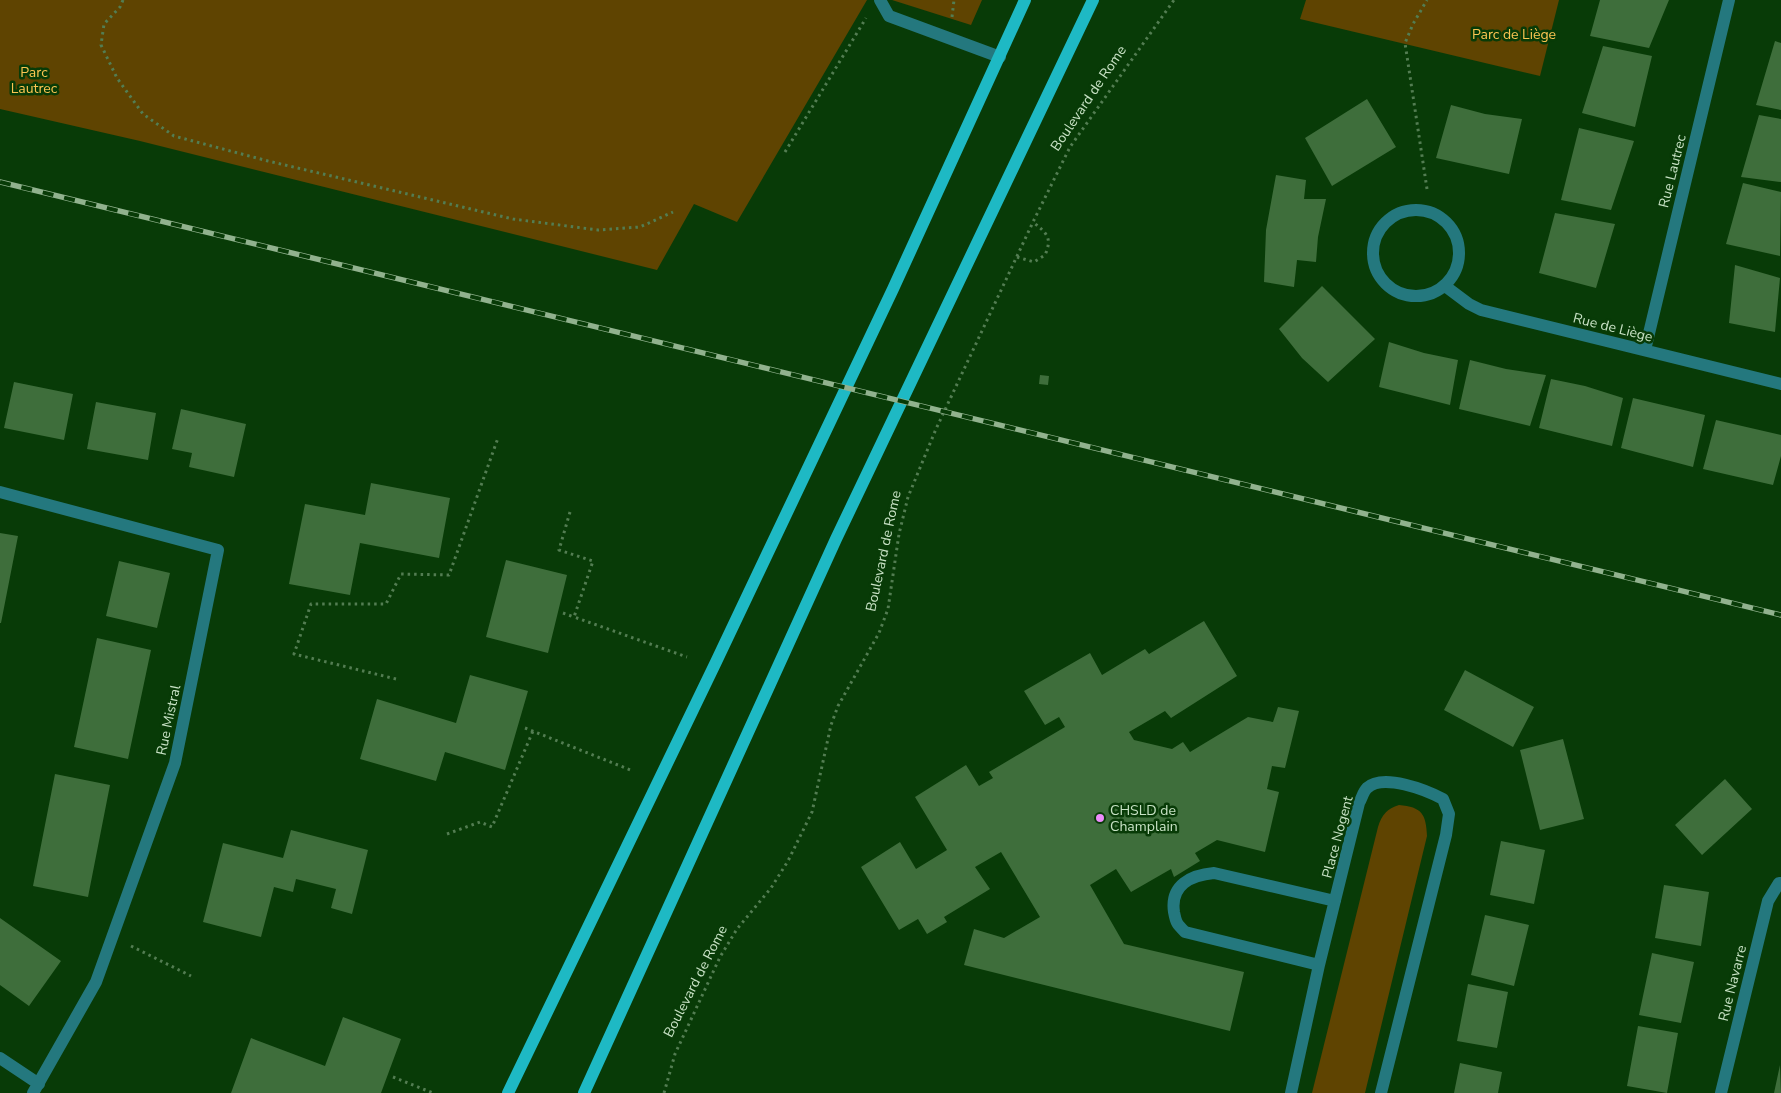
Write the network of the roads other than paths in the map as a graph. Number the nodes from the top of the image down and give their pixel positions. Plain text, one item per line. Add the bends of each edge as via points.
1 (880, 0) edge
2 (1025, 0) edge
3 (1092, 0) edge
4 (1729, 0) edge
5 (1000, 58) junction
6 (1445, 286) junction
7 (1645, 350) junction
8 (1781, 384) edge
9 (0, 492) edge
10 (1780, 883) edge
11 (1335, 901) junction
12 (1319, 965) junction
13 (0, 1058) edge
14 (36, 1088) edge
15 (508, 1093) edge
16 (584, 1093) edge
17 (1291, 1093) edge
18 (1381, 1093) edge
19 (1721, 1093) edge

1 - 5 street via 889,16
2 - 5 main road
3 - 16 main road via 836,539
4 - 7 street, Rue Lautrec
5 - 15 main road via 716,662
6 - 6 street via 1459,262 1456,235 1448,224 1424,210 1397,214 1386,222 1373,247 1373,262 1389,287 1402,295 1417,297 1432,294
6 - 7 street, Rue de Liège via 1482,310
7 - 8 street, Rue de Liège
9 - 14 street, Rue Mistral via 218,550 175,762 96,982
10 - 19 street, Rue Navarre via 1768,901
11 - 12 street, Place Nogent
11 - 12 street via 1214,873 1201,874 1176,891 1173,905 1176,923 1185,932
11 - 18 street, Place Nogent via 1366,789 1383,781 1428,790 1443,799 1449,814 1446,835
12 - 17 street, Place Nogent
13 - 14 street

